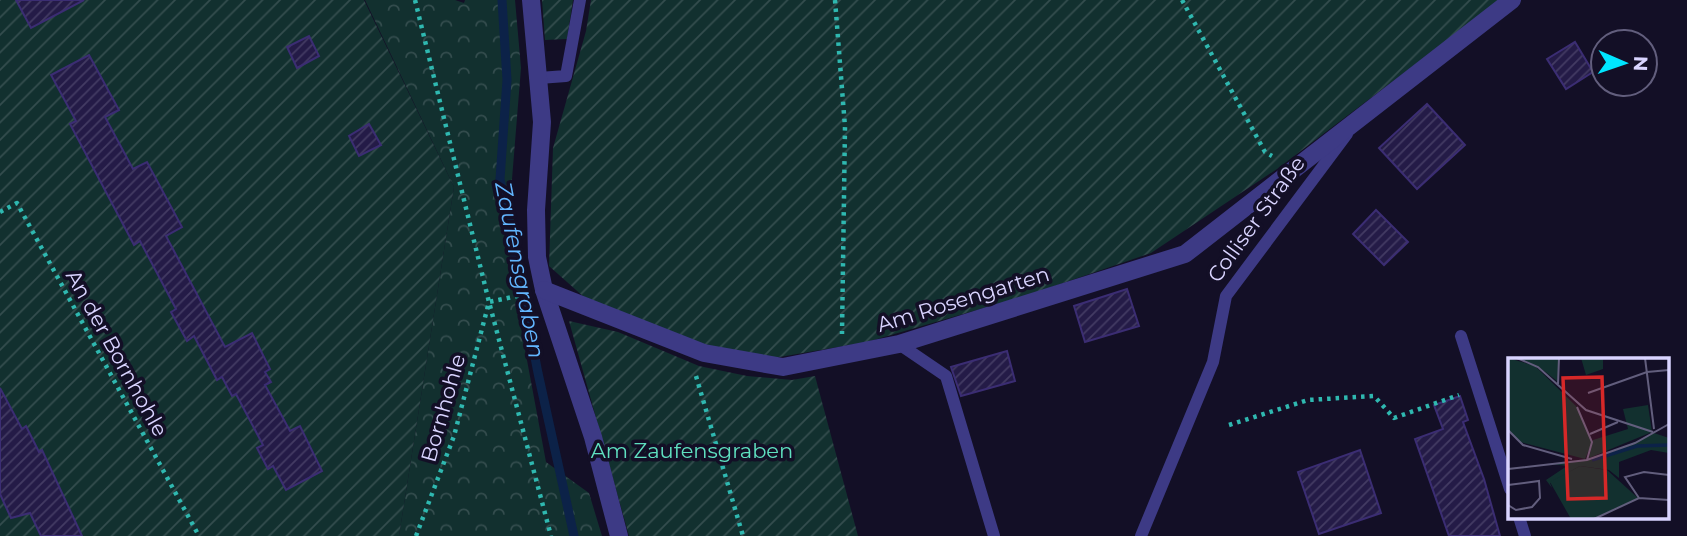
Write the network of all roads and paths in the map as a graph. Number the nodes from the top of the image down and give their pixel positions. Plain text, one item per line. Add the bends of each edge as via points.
1 (415, 0) edge
2 (531, 0) edge
3 (580, 0) edge
4 (835, 0) edge
5 (1182, 0) edge
6 (1512, 0) edge
7 (539, 78) junction
8 (1358, 119) junction
9 (1294, 169) junction
10 (0, 212) edge
11 (544, 290) junction
12 (504, 299) dead end
13 (489, 302) junction
14 (1461, 336) dead end
15 (899, 344) junction
16 (687, 346) junction
17 (842, 355) junction
18 (1478, 388) junction
19 (1229, 425) dead end
20 (1508, 483) edge
21 (1519, 518) edge
22 (199, 536) edge
23 (416, 536) edge
24 (551, 536) edge
25 (619, 536) edge
26 (743, 536) edge
27 (994, 536) edge
28 (1141, 536) edge
29 (1525, 536) edge

1 - 13 path
2 - 7 street
3 - 7 lane via 566,76
4 - 17 path via 845,127
5 - 9 path via 1265,152
6 - 8 street, Colliser Straße
7 - 11 street via 537,257
8 - 9 street, Am Rosengarten
8 - 28 lane, Colliser Straße via 1226,296 1213,362
9 - 15 street, Am Rosengarten via 1185,254
10 - 22 path, An der Bornhohle via 17,203
11 - 16 street, Am Rosengarten
11 - 25 street via 593,438
12 - 13 path
13 - 23 path, Bornhohle via 454,436
13 - 24 path
14 - 18 lane
15 - 17 street, Am Rosengarten
15 - 27 lane via 946,376
16 - 17 street, Am Rosengarten via 783,367
16 - 26 path
18 - 19 path via 1394,418 1374,396 1308,400
18 - 20 lane
21 - 29 lane

